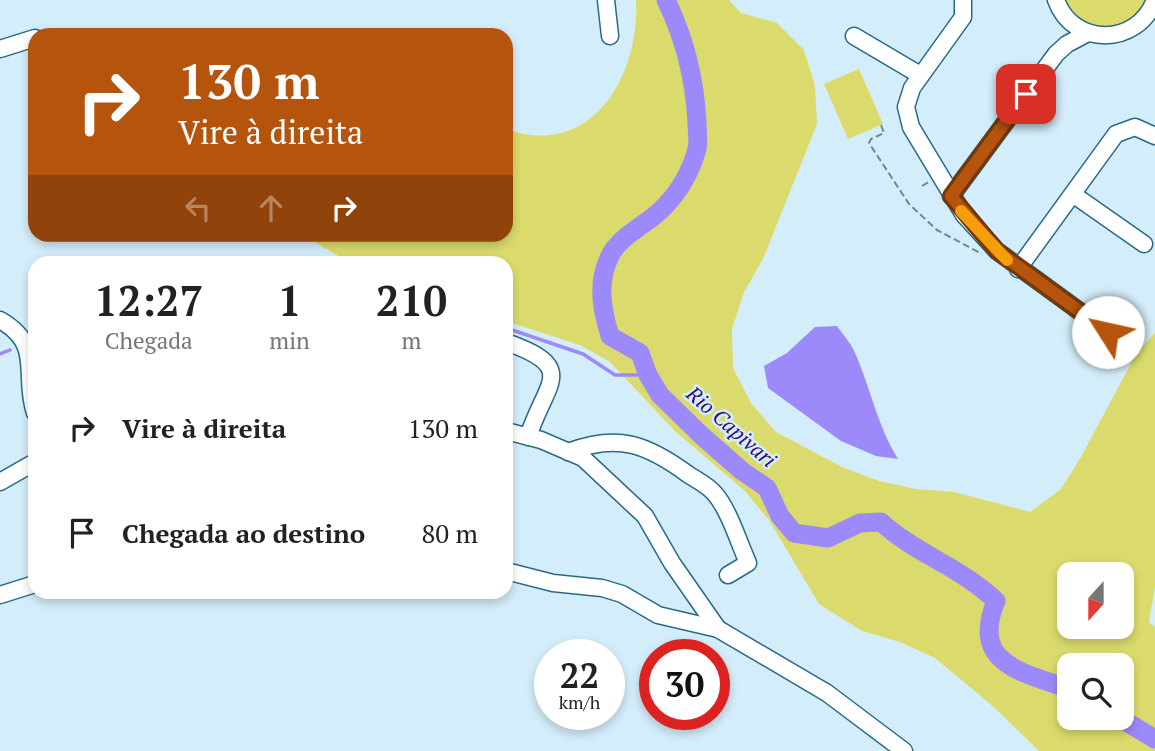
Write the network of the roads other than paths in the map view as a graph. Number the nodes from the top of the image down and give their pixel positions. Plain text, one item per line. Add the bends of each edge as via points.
1 (606, 0) edge
2 (963, 0) edge
3 (1056, 0) edge
4 (1155, 2) edge
5 (1065, 16) junction
6 (1137, 26) junction
7 (1155, 29) edge
8 (1088, 33) junction
9 (610, 36) dead end
10 (854, 36) dead end
11 (28, 40) edge
12 (0, 49) edge
13 (1056, 54) junction
14 (920, 75) junction
15 (1155, 136) edge
16 (1074, 195) junction
17 (951, 196) junction
18 (1144, 244) dead end
19 (1018, 269) junction
20 (0, 320) edge
21 (1108, 332) dead end
22 (513, 345) edge
23 (28, 348) edge
24 (513, 433) edge
25 (528, 437) junction
26 (568, 452) junction
27 (28, 465) edge
28 (0, 482) edge
29 (513, 573) edge
30 (728, 575) dead end
31 (28, 586) edge
32 (0, 595) edge
33 (718, 629) junction
34 (904, 751) edge

1 - 9 street
2 - 14 street via 963,17
3 - 5 street
4 - 6 street
5 - 8 street
5 - 13 street
6 - 7 street
6 - 8 street via 1115,36
8 - 13 street
10 - 14 street
11 - 12 street
13 - 17 street
14 - 17 street via 908,99 907,117
15 - 16 street via 1135,127 1116,134
16 - 18 street
16 - 19 street
17 - 19 street via 981,234
19 - 21 street
20 - 23 street via 14,328
22 - 25 street via 533,352 550,367 551,384
24 - 25 street
25 - 26 street
26 - 30 street via 591,443 639,445 665,457 715,494 748,563
26 - 33 street via 583,458 645,516
27 - 28 street
29 - 33 street via 602,588 677,622
31 - 32 street
33 - 34 street via 827,694

